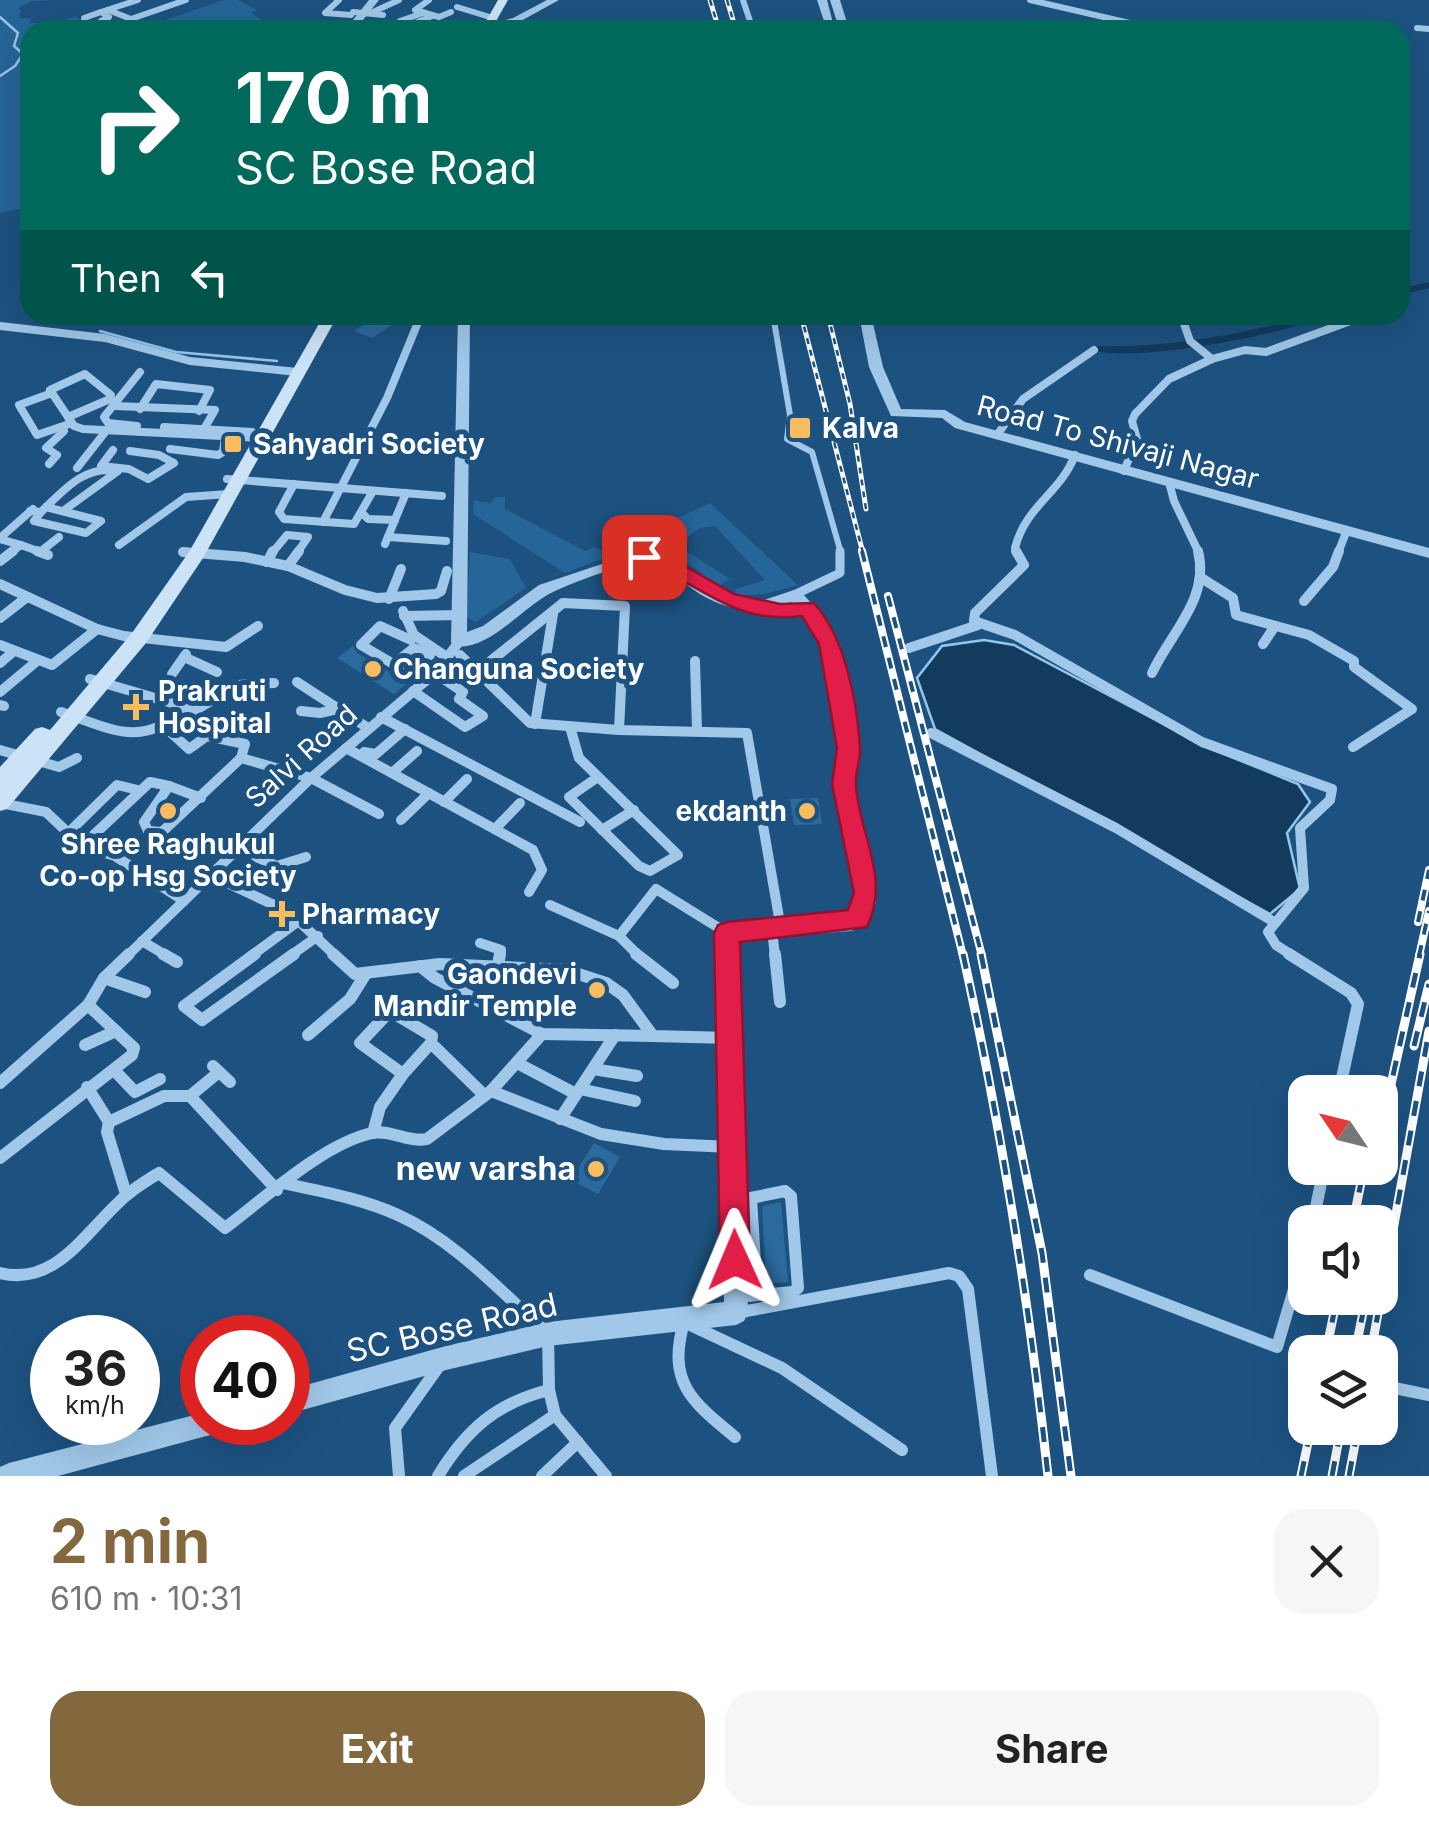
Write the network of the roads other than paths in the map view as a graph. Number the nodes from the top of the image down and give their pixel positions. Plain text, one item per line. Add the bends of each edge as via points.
1 (138, 0) edge
2 (186, 0) edge
3 (339, 0) edge
4 (362, 0) edge
5 (399, 0) edge
6 (429, 0) edge
7 (554, 0) edge
8 (1030, 0) edge
9 (407, 4) junction
10 (415, 8) junction
11 (437, 8) dead end
12 (363, 10) edge
13 (391, 10) dead end
14 (104, 11) junction
15 (400, 14) dead end
16 (427, 14) junction
17 (383, 15) dead end
18 (499, 15) edge
19 (84, 20) edge
20 (102, 20) edge
21 (1117, 20) edge
22 (1417, 28) dead end
23 (1429, 30) edge
24 (314, 325) edge
25 (324, 325) edge
26 (414, 325) edge
27 (464, 325) edge
28 (776, 325) edge
29 (867, 325) edge
30 (1184, 325) edge
31 (1340, 325) edge
32 (0, 326) edge
33 (1094, 350) dead end
34 (1212, 359) junction
35 (140, 372) dead end
36 (292, 372) junction
37 (164, 374) dead end
38 (156, 384) junction
39 (52, 393) junction
40 (115, 406) junction
41 (140, 409) junction
42 (200, 411) junction
43 (38, 415) dead end
44 (27, 418) junction
45 (71, 422) junction
46 (204, 429) junction
47 (106, 431) junction
48 (142, 433) junction
49 (181, 435) junction
50 (256, 435) junction
51 (996, 436) junction
52 (225, 437) junction
53 (170, 449) junction
54 (102, 450) junction
55 (130, 451) junction
56 (156, 455) junction
57 (1075, 456) junction
58 (50, 464) dead end
59 (129, 469) junction
60 (1124, 470) junction
61 (80, 472) junction
62 (1169, 482) junction
63 (102, 483) junction
64 (294, 484) junction
65 (228, 487) junction
66 (340, 489) junction
67 (373, 491) junction
68 (406, 493) junction
69 (442, 496) dead end
70 (39, 509) junction
71 (63, 511) junction
72 (363, 514) junction
73 (395, 520) junction
74 (323, 522) junction
75 (1347, 530) junction
76 (58, 537) dead end
77 (0, 539) edge
78 (446, 541) dead end
79 (21, 545) junction
80 (119, 545) dead end
81 (1429, 552) edge
82 (190, 553) junction
83 (0, 562) edge
84 (267, 562) junction
85 (288, 566) junction
86 (401, 568) dead end
87 (447, 571) dead end
88 (1203, 579) junction
89 (0, 584) edge
90 (554, 586) junction
91 (27, 597) junction
92 (389, 599) junction
93 (801, 601) junction
94 (1304, 601) dead end
95 (563, 603) junction
96 (554, 613) junction
97 (458, 615) junction
98 (0, 618) edge
99 (978, 625) junction
100 (258, 626) dead end
101 (1275, 626) junction
102 (97, 629) junction
103 (132, 637) junction
104 (411, 640) dead end
105 (1263, 644) dead end
106 (0, 645) edge
107 (193, 645) junction
108 (909, 648) dead end
109 (14, 651) junction
110 (453, 654) junction
111 (184, 657) junction
112 (37, 661) junction
113 (695, 661) dead end
114 (0, 663) edge
115 (394, 664) junction
116 (217, 672) dead end
117 (435, 672) junction
118 (477, 672) junction
119 (1152, 672) dead end
120 (172, 674) dead end
121 (97, 681) junction
122 (297, 682) dead end
123 (424, 682) junction
124 (274, 683) dead end
125 (412, 691) junction
126 (0, 692) edge
127 (188, 709) junction
128 (338, 709) junction
129 (301, 711) dead end
130 (68, 714) junction
131 (381, 717) junction
132 (535, 724) junction
133 (570, 727) junction
134 (166, 728) junction
135 (368, 728) junction
136 (405, 729) junction
137 (619, 730) junction
138 (697, 730) junction
139 (931, 733) dead end
140 (348, 746) junction
141 (1353, 747) dead end
142 (0, 750) edge
143 (417, 751) dead end
144 (77, 758) dead end
145 (241, 758) junction
146 (27, 759) junction
147 (392, 773) junction
148 (598, 777) junction
149 (310, 778) junction
150 (468, 779) dead end
151 (0, 781) edge
152 (169, 786) junction
153 (138, 790) junction
154 (428, 793) junction
155 (200, 798) junction
156 (444, 802) junction
157 (0, 803) edge
158 (520, 803) dead end
159 (634, 810) junction
160 (379, 814) dead end
161 (401, 820) dead end
162 (580, 822) dead end
163 (495, 829) junction
164 (602, 830) junction
165 (67, 834) junction
166 (82, 846) junction
167 (238, 849) junction
168 (306, 857) dead end
169 (210, 875) junction
170 (529, 892) dead end
171 (184, 901) junction
172 (550, 905) dead end
173 (300, 920) junction
174 (1274, 922) junction
175 (777, 929) junction
176 (727, 933) junction
177 (318, 936) junction
178 (619, 936) junction
179 (142, 941) junction
180 (480, 943) dead end
181 (177, 962) dead end
182 (238, 965) junction
183 (498, 965) junction
184 (420, 966) junction
185 (365, 975) junction
186 (104, 978) junction
187 (254, 982) junction
188 (673, 983) dead end
189 (144, 992) dead end
190 (780, 1002) dead end
191 (88, 1005) junction
192 (116, 1031) junction
193 (308, 1034) dead end
194 (542, 1034) junction
195 (616, 1035) junction
196 (653, 1036) junction
197 (731, 1038) junction
198 (84, 1045) dead end
199 (435, 1047) dead end
200 (517, 1063) junction
201 (593, 1069) junction
202 (114, 1070) junction
203 (404, 1074) junction
204 (1343, 1075) edge
205 (637, 1076) dead end
206 (160, 1078) dead end
207 (0, 1082) edge
208 (230, 1082) dead end
209 (87, 1086) junction
210 (578, 1092) junction
211 (488, 1093) junction
212 (190, 1096) junction
213 (635, 1101) dead end
214 (560, 1120) junction
215 (109, 1122) junction
216 (373, 1133) junction
217 (733, 1147) junction
218 (0, 1158) edge
219 (282, 1187) junction
220 (126, 1194) junction
221 (0, 1273) edge
222 (1090, 1276) dead end
223 (743, 1302) junction
224 (1288, 1310) edge
225 (684, 1322) junction
226 (548, 1334) junction
227 (446, 1358) junction
228 (1398, 1388) edge
229 (548, 1390) junction
230 (1429, 1395) edge
231 (310, 1396) edge
232 (555, 1414) junction
233 (180, 1434) edge
234 (734, 1437) dead end
235 (578, 1442) junction
236 (902, 1450) dead end
237 (82, 1468) edge
238 (21, 1475) edge
239 (399, 1476) edge
240 (438, 1476) edge
241 (464, 1476) edge
242 (542, 1476) edge
243 (606, 1476) edge
244 (992, 1476) edge

1 - 14 street
2 - 14 street via 131,19
3 - 12 street via 326,13
4 - 12 street
5 - 9 street
5 - 12 street
6 - 10 street
7 - 18 street
8 - 21 street
9 - 10 street
9 - 13 street
10 - 15 street
10 - 16 street
11 - 16 street
12 - 17 street
14 - 19 street
14 - 20 street via 109,16
16 - 18 street via 454,9
22 - 23 street
24 - 36 main road
25 - 36 main road
26 - 66 street via 358,464
27 - 97 street
28 - 93 street via 790,415 787,439 812,452 843,562 840,573
29 - 51 street, Road To Shivaji Nagar via 896,413 944,414
30 - 34 street via 1190,341
31 - 34 street via 1266,352
32 - 36 street via 106,338 190,361
33 - 51 street via 1023,399
34 - 60 street via 1168,379 1135,414 1137,439
35 - 40 street
36 - 50 main road
37 - 38 street
38 - 41 street
38 - 42 street via 210,390
39 - 44 street via 19,405
39 - 45 street
39 - 45 street via 52,386 85,374 111,395
40 - 41 street
40 - 46 street via 104,421
41 - 42 street
42 - 46 street via 215,412
43 - 44 street
44 - 45 street via 38,435
45 - 47 street
45 - 58 street via 46,448 58,455
46 - 50 street
47 - 48 street
47 - 54 street
48 - 49 street
48 - 55 street
49 - 52 street
49 - 53 street
50 - 52 street
50 - 65 main road
51 - 57 street, Road To Shivaji Nagar
52 - 53 street via 218,455
53 - 56 street
54 - 55 street
54 - 59 street via 101,466
54 - 61 street
55 - 56 street
56 - 59 street
56 - 59 street via 174,463 152,479
57 - 60 street, Road To Shivaji Nagar
57 - 99 street via 1063,484 1026,518 1014,548 1024,565 975,613
60 - 62 street, Road To Shivaji Nagar
61 - 63 street
61 - 63 street via 118,471
61 - 70 street
62 - 75 street, Road To Shivaji Nagar
62 - 88 street
63 - 71 street
64 - 65 street
64 - 66 street
64 - 74 street via 279,516
65 - 80 street via 186,497
65 - 82 main road
66 - 67 street
66 - 74 street
67 - 68 street
67 - 72 street
68 - 69 street
68 - 73 street
70 - 71 street
70 - 71 street via 34,521 88,533 101,521
70 - 77 street
72 - 73 street
72 - 74 street via 352,524
73 - 78 street via 386,540
75 - 81 street, Road To Shivaji Nagar
75 - 94 street via 1333,567
76 - 79 street via 44,554
77 - 79 street
79 - 83 street
82 - 84 street
82 - 103 main road
84 - 85 street
84 - 85 street via 285,535 308,537
85 - 92 street via 344,590
86 - 92 street
87 - 92 street via 436,594
88 - 101 street via 1233,598 1236,615
88 - 119 street
89 - 91 street
90 - 93 street, Salvi Road via 644,557 716,596 780,612
90 - 95 street
90 - 110 street, Salvi Road
91 - 98 street
91 - 102 street
93 - 175 street via 830,644 849,748 844,784 866,893 862,913 850,923
95 - 96 street
95 - 137 street via 617,603 627,610
96 - 118 street
96 - 132 street
97 - 110 street
97 - 110 street via 404,614 414,635
99 - 108 street
99 - 174 street via 1014,635 1202,742 1332,789 1330,800 1300,828 1304,888
100 - 107 street via 231,646
101 - 105 street
101 - 141 street via 1322,641 1412,709
102 - 103 street
102 - 112 street via 52,665
103 - 107 street
103 - 121 main road
104 - 115 street via 386,626 361,642
106 - 109 street
107 - 111 street
109 - 112 street
109 - 114 street
110 - 115 street via 417,648
110 - 117 street, Salvi Road
110 - 118 street
111 - 116 street
111 - 120 street
112 - 126 street
113 - 138 street
115 - 123 street
117 - 123 street, Salvi Road
117 - 125 street via 483,716 466,727
118 - 132 street
121 - 127 street
121 - 130 main road
122 - 128 street
123 - 125 street, Salvi Road
124 - 127 street via 236,686 204,707
125 - 131 street, Salvi Road
127 - 134 street
128 - 129 street
128 - 135 street
130 - 134 street via 131,736
130 - 146 main road
131 - 135 street, Salvi Road
131 - 136 street
132 - 133 street
133 - 137 street
133 - 148 street via 578,758
134 - 145 street via 190,749 206,736 245,744
135 - 140 street, Salvi Road
136 - 140 street via 374,755
136 - 162 street
137 - 138 street
138 - 175 street via 739,730 751,740
139 - 174 street via 1116,828
140 - 147 street
140 - 149 street, Salvi Road
142 - 146 street
143 - 147 street
144 - 146 street via 59,766
145 - 149 street
145 - 155 street
146 - 151 main road
146 - 157 main road
147 - 154 street
148 - 159 street
148 - 164 street via 568,795
149 - 160 street
149 - 167 street, Salvi Road
150 - 156 street
152 - 153 street via 150,782
152 - 155 street
152 - 155 street via 148,812 148,831 162,832
153 - 165 street via 118,785
153 - 166 street
154 - 156 street
154 - 161 street
156 - 163 street
157 - 165 street via 46,812
158 - 163 street
159 - 164 street
159 - 164 street via 678,855 644,870
163 - 170 street via 538,854 542,870
165 - 166 street
166 - 171 street via 115,856
167 - 168 street via 276,866
167 - 169 street, Salvi Road
169 - 171 street, Salvi Road
169 - 173 street
171 - 179 street, Salvi Road
172 - 178 street
173 - 177 street
173 - 182 street
174 - 204 street via 1272,942 1358,1004
175 - 176 street
175 - 190 street
176 - 178 street via 656,889
176 - 197 street
177 - 185 street via 348,970
177 - 187 street
178 - 188 street
179 - 181 street
179 - 186 street, Salvi Road
180 - 183 street via 501,950
182 - 187 street
182 - 187 street via 184,1006 202,1020
183 - 184 street
183 - 196 street via 572,968 592,976 643,1012
184 - 185 street
184 - 194 street
185 - 193 street via 350,999
186 - 189 street
186 - 191 street, Salvi Road
191 - 192 street
191 - 207 street, Salvi Road
192 - 198 street
192 - 202 street via 134,1048
194 - 195 street
194 - 200 street
195 - 196 street
195 - 201 street
196 - 197 street
197 - 217 street
199 - 211 street
200 - 210 street
200 - 211 street
201 - 205 street
201 - 210 street
202 - 206 street via 135,1092
202 - 209 street
203 - 203 street via 432,1036 390,1011 360,1043
203 - 216 street via 386,1094
208 - 212 street via 216,1069
209 - 215 street
209 - 218 street
210 - 213 street
210 - 214 street
211 - 214 street
211 - 216 street via 420,1142
212 - 215 street via 164,1096
212 - 219 street
214 - 217 street via 622,1138
215 - 220 street
216 - 219 street
217 - 223 street
219 - 220 street via 225,1228 159,1173
219 - 226 street via 358,1199 402,1217 430,1233
220 - 221 street via 54,1264 29,1277
222 - 224 street via 1277,1347
223 - 223 street via 800,1285 791,1196 785,1191 751,1198
223 - 225 street, SC Bose Road
223 - 244 street via 959,1276 968,1290
225 - 226 street, SC Bose Road
225 - 234 street via 676,1357 684,1393
225 - 236 street via 782,1368
226 - 227 street, SC Bose Road
226 - 229 street
227 - 231 street, SC Bose Road
227 - 239 street via 394,1428
228 - 230 street
229 - 232 street
229 - 240 street via 517,1397 481,1418
232 - 235 street
232 - 241 street
233 - 237 street
235 - 242 street
235 - 243 street
237 - 238 street

